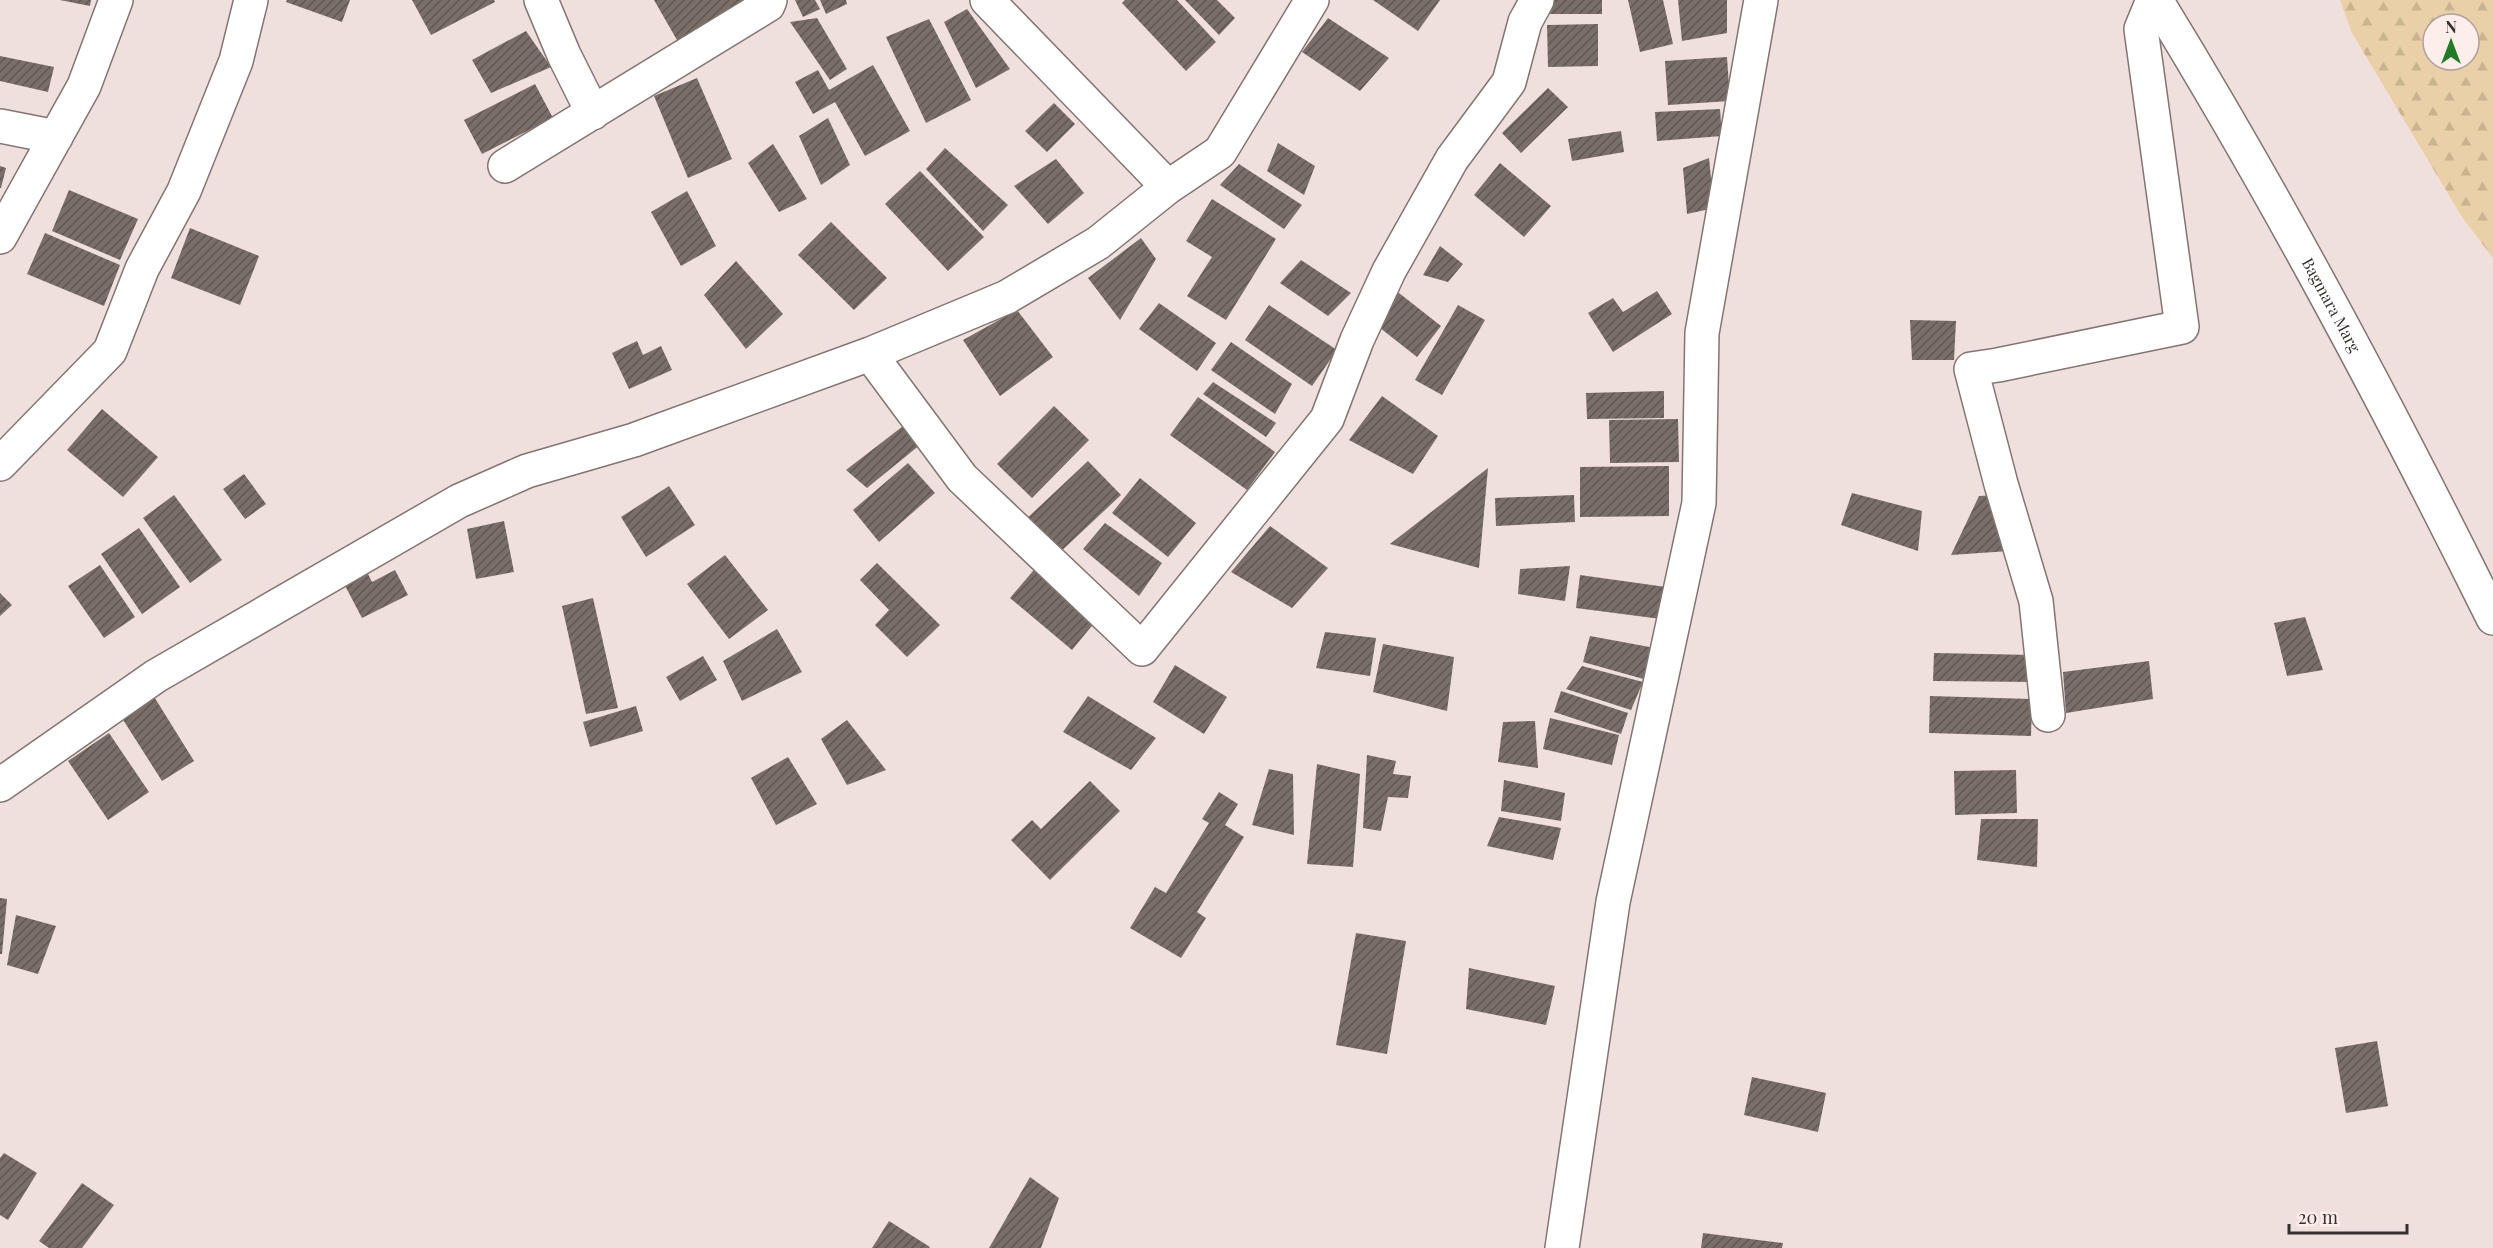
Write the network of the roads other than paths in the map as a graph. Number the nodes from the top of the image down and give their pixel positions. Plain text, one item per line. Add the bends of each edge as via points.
1 (116, 0) edge
2 (251, 0) edge
3 (541, 0) edge
4 (770, 0) edge
5 (987, 0) edge
6 (1312, 0) edge
7 (1537, 0) edge
8 (1761, 0) edge
9 (2155, 0) edge
10 (593, 113) junction
11 (0, 126) edge
12 (56, 137) junction
13 (505, 166) dead end
14 (1168, 187) junction
15 (0, 237) edge
16 (870, 354) junction
17 (0, 464) edge
18 (2493, 618) edge
19 (2048, 716) dead end
20 (0, 785) edge
21 (1562, 1248) edge

1 - 12 street via 84,86
2 - 17 street via 236,61 184,191 142,269 110,351
3 - 10 street
4 - 10 street via 768,5
5 - 14 street
6 - 14 street via 1220,152
7 - 16 street via 1525,22 1509,82 1452,159 1389,271 1327,420 1142,650 962,478
8 - 21 street via 1702,333 1699,503 1613,902
9 - 18 street, Bagmara Marg via 2242,144 2424,478
9 - 19 street via 2141,29 2182,327 1971,369 2036,601
10 - 13 street
11 - 12 street
12 - 15 street
14 - 16 street via 1098,243 1007,297
16 - 20 street via 634,440 527,471 459,501 156,676

